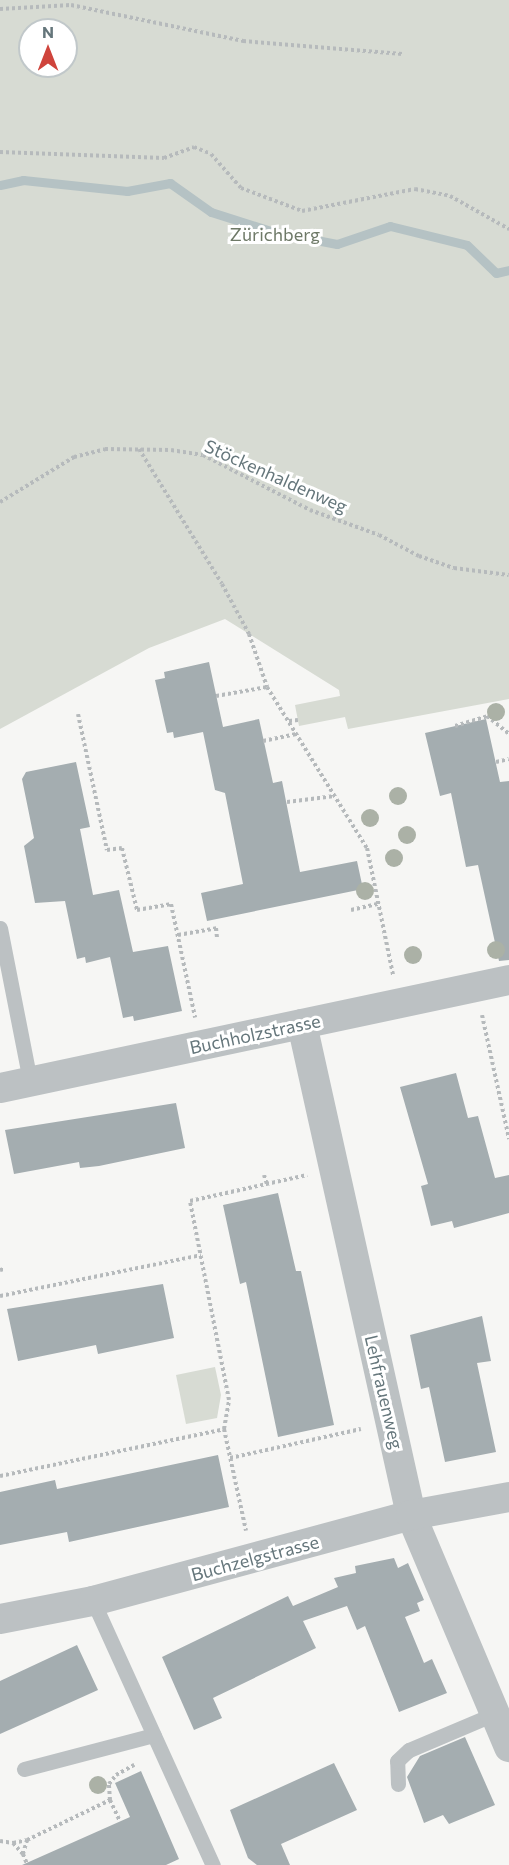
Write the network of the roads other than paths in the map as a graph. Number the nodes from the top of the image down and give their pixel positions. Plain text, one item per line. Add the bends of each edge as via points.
1 (0, 928) edge
2 (509, 980) edge
3 (302, 1024) junction
4 (30, 1081) junction
5 (0, 1088) edge
6 (509, 1497) edge
7 (411, 1515) junction
8 (93, 1601) junction
9 (0, 1619) edge
10 (494, 1714) junction
11 (154, 1735) junction
12 (509, 1747) edge
13 (24, 1769) dead end
14 (398, 1784) dead end
15 (213, 1865) edge

1 - 4 lane
2 - 3 street, Buchholzstrasse
3 - 4 street, Buchholzstrasse
3 - 7 street, Lehfrauenweg
4 - 5 street, Buchholzstrasse
6 - 7 street, Buchzelgstrasse
7 - 8 street, Buchzelgstrasse
7 - 10 street, Lehfrauenweg
8 - 9 street, Buchzelgstrasse
8 - 11 lane
10 - 12 street, Lehfrauenweg
10 - 14 lane via 409,1750 397,1761
11 - 13 lane
11 - 15 lane

